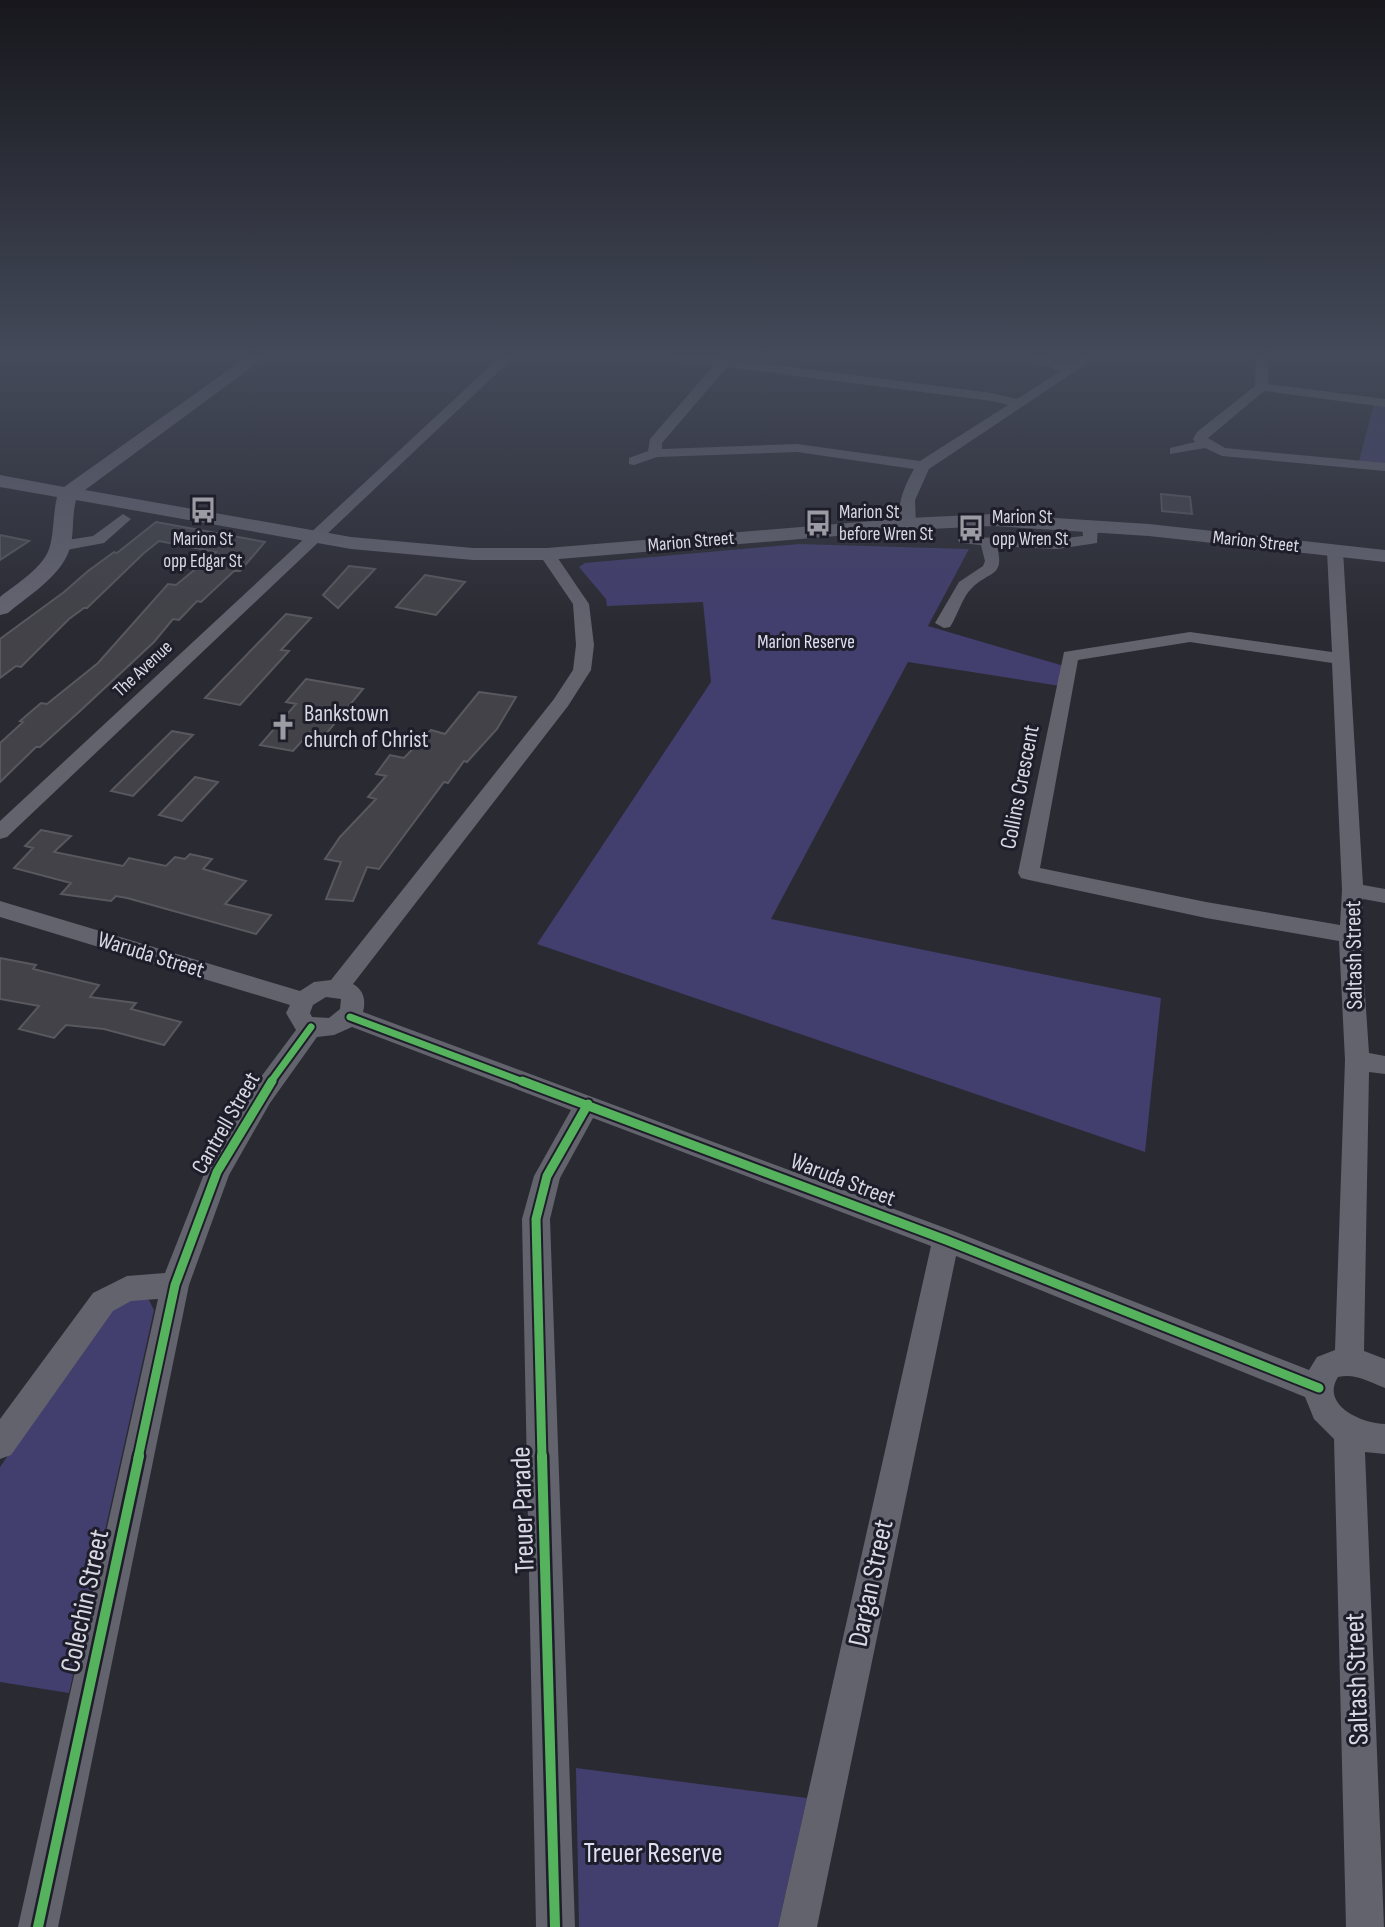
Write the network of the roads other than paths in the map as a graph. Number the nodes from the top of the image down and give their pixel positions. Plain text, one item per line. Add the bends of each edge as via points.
1 (134, 446) edge
2 (413, 446) edge
3 (654, 446) edge
4 (954, 446) edge
5 (1197, 446) edge
6 (1209, 446) edge
7 (1175, 451) dead end
8 (655, 453) junction
9 (634, 461) dead end
10 (923, 466) junction
11 (1385, 467) edge
12 (0, 481) edge
13 (68, 493) junction
14 (147, 507) junction
15 (123, 519) dead end
16 (908, 524) junction
17 (1090, 525) junction
18 (315, 537) junction
19 (966, 540) dead end
20 (988, 541) junction
21 (61, 542) junction
22 (1335, 551) junction
23 (547, 554) junction
24 (1385, 556) edge
25 (0, 608) edge
26 (944, 623) dead end
27 (1340, 659) junction
28 (0, 832) edge
29 (1353, 890) junction
30 (1385, 895) edge
31 (0, 909) edge
32 (1350, 935) junction
33 (337, 988) junction
34 (303, 1000) junction
35 (349, 1017) junction
36 (311, 1027) junction
37 (1357, 1060) junction
38 (1385, 1065) edge
39 (588, 1104) junction
40 (946, 1240) junction
41 (175, 1285) junction
42 (1349, 1361) junction
43 (1385, 1374) edge
44 (1319, 1388) junction
45 (1349, 1432) junction
46 (1385, 1439) edge
47 (0, 1444) edge
48 (1367, 1926) edge
49 (38, 1927) edge
50 (555, 1927) edge
51 (797, 1927) edge

1 - 13 main road
2 - 18 street, The Avenue
3 - 8 street
4 - 10 street
5 - 7 street
6 - 11 street via 1222,452
8 - 9 street
8 - 10 street via 797,448
10 - 16 street via 908,492
12 - 13 main road, Marion Street
13 - 14 main road, Marion Street
13 - 21 main road
14 - 18 main road, Marion Street
14 - 21 main road via 122,508 83,519
15 - 21 street via 98,540
16 - 17 main road, Marion Street via 993,520
16 - 23 main road, Marion Street
17 - 20 street via 1091,540 1057,544
17 - 22 main road, Marion Street
18 - 23 main road, Marion Street via 428,551
18 - 28 street, The Avenue
19 - 20 street
20 - 26 street via 993,561 990,569 965,585
21 - 25 main road via 47,569
22 - 24 main road, Marion Street
22 - 27 street, Saltash Street
23 - 33 street via 581,604 582,670 562,702
27 - 29 street, Saltash Street
27 - 32 street, Collins Crescent via 1190,637 1070,656 1029,873
29 - 30 street
29 - 32 street, Saltash Street
31 - 34 street, Waruda Street
32 - 37 street, Saltash Street
33 - 34 street via 322,988
33 - 35 street via 354,998
34 - 36 street via 298,1013
35 - 36 street via 327,1028
35 - 39 street, Waruda Street
36 - 41 street, Cantrell Street via 261,1096 217,1172
37 - 38 street
37 - 42 street, Saltash Street
39 - 40 street, Waruda Street
39 - 50 street, Treuer Parade via 547,1177 536,1219
40 - 44 street, Waruda Street
40 - 51 street, Dargan Street
41 - 47 street via 127,1289 103,1302
41 - 49 street, Colechin Street
42 - 43 street
42 - 44 street via 1327,1368
44 - 45 street via 1327,1411
45 - 46 street
45 - 48 street, Saltash Street

